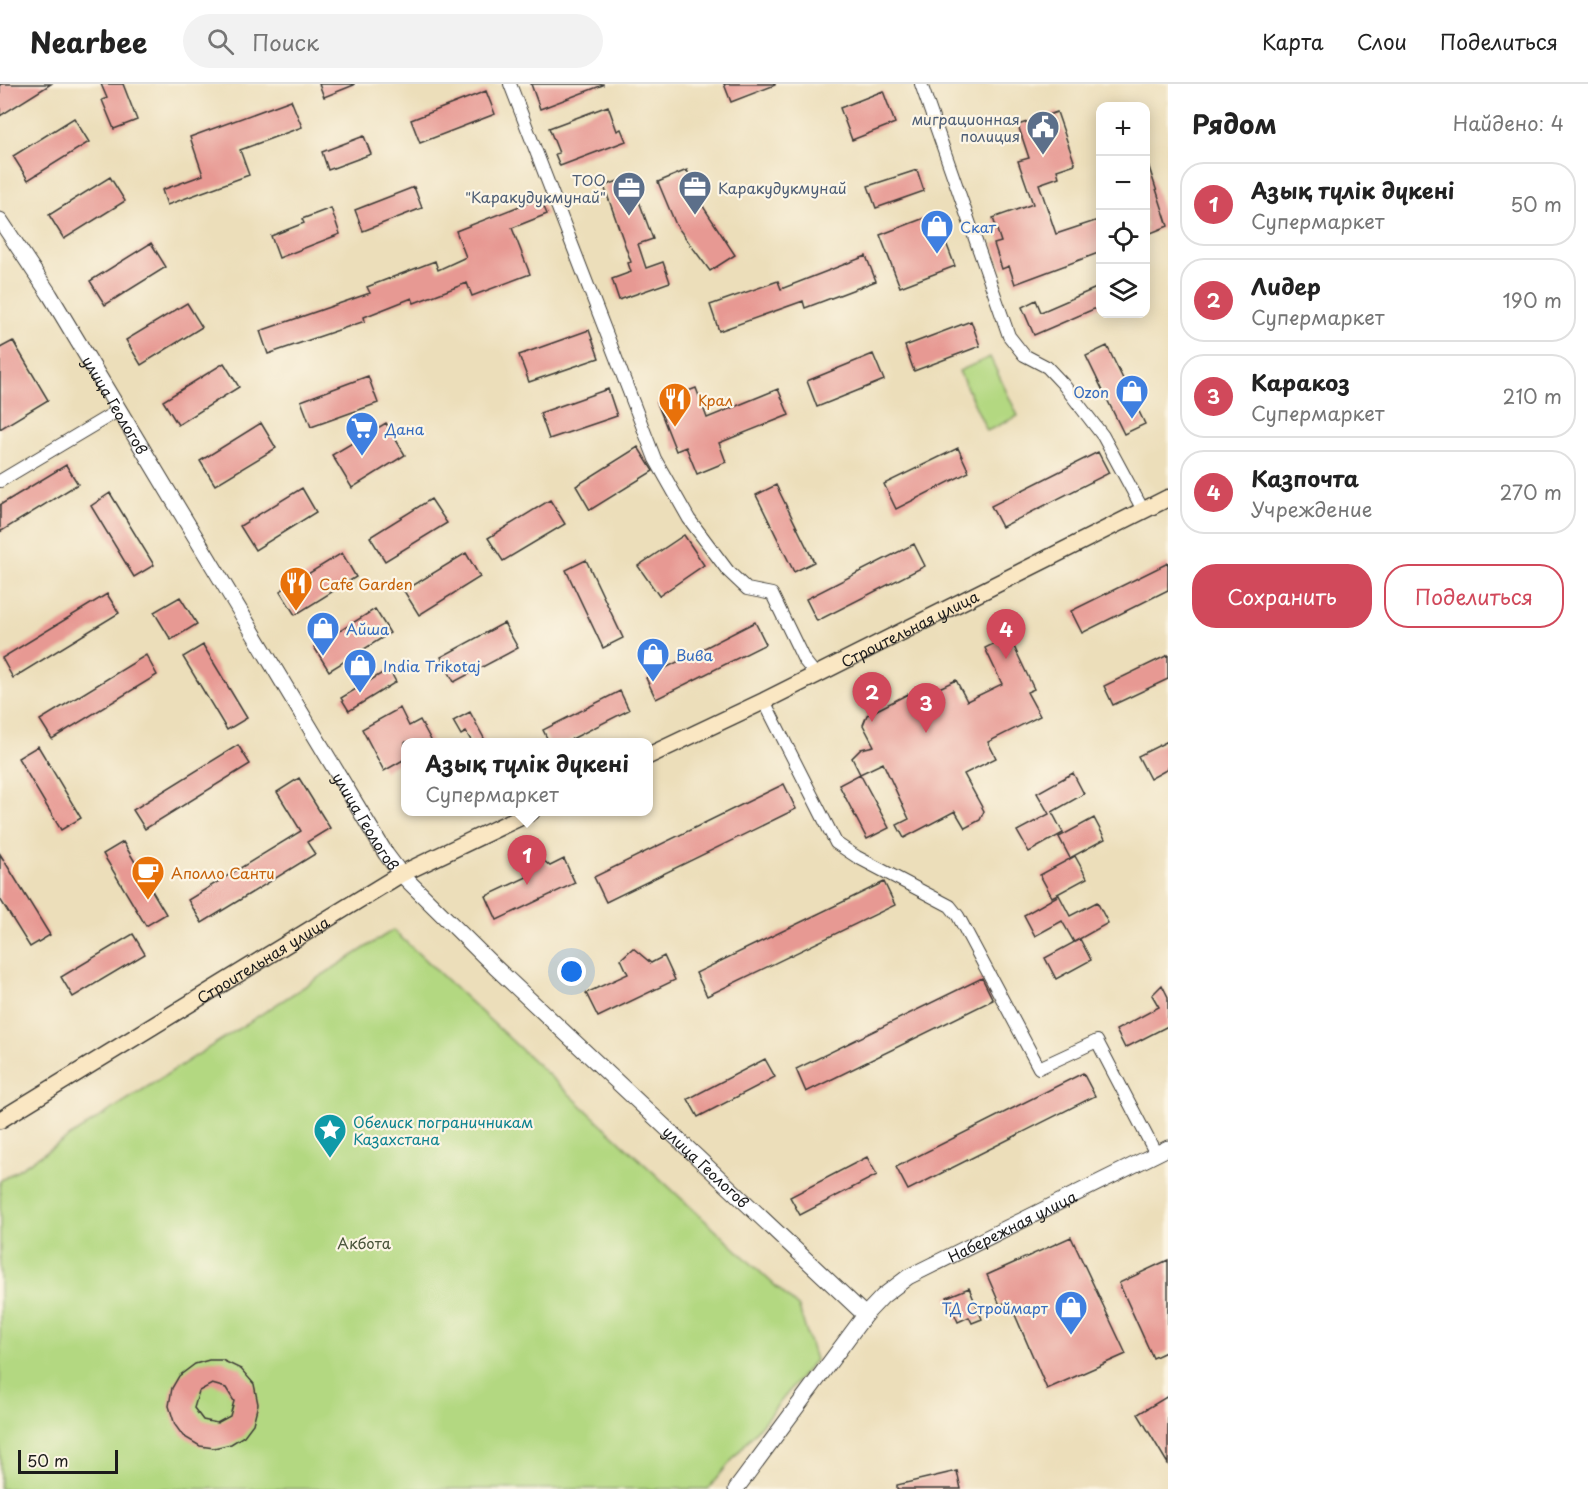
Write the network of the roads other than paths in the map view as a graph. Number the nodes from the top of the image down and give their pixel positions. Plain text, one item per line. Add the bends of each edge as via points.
1 (510, 84) edge
2 (921, 84) edge
3 (0, 220) edge
4 (119, 410) junction
5 (0, 481) edge
6 (1168, 498) edge
7 (1143, 510) junction
8 (816, 675) junction
9 (764, 701) junction
10 (653, 754) edge
11 (523, 816) edge
12 (401, 874) junction
13 (0, 1120) edge
14 (1162, 1151) edge
15 (865, 1315) junction
16 (736, 1489) edge

1 - 8 street via 655,459 689,519 728,571 747,589 772,594 804,660
2 - 7 street via 1009,336 1024,355 1047,367 1064,384 1103,436
3 - 4 street, улица Геологов
4 - 5 street
4 - 12 street, улица Геологов
6 - 7 main road, Строительная улица
7 - 8 main road, Строительная улица
8 - 9 main road, Строительная улица
9 - 10 main road, Строительная улица
9 - 14 street via 836,843 950,906 1039,1068 1097,1041
11 - 12 main road, Строительная улица
12 - 13 main road, Строительная улица
12 - 15 street, улица Геологов via 495,968
14 - 15 street, Набережная улица via 908,1277
15 - 16 street, Набережная улица

